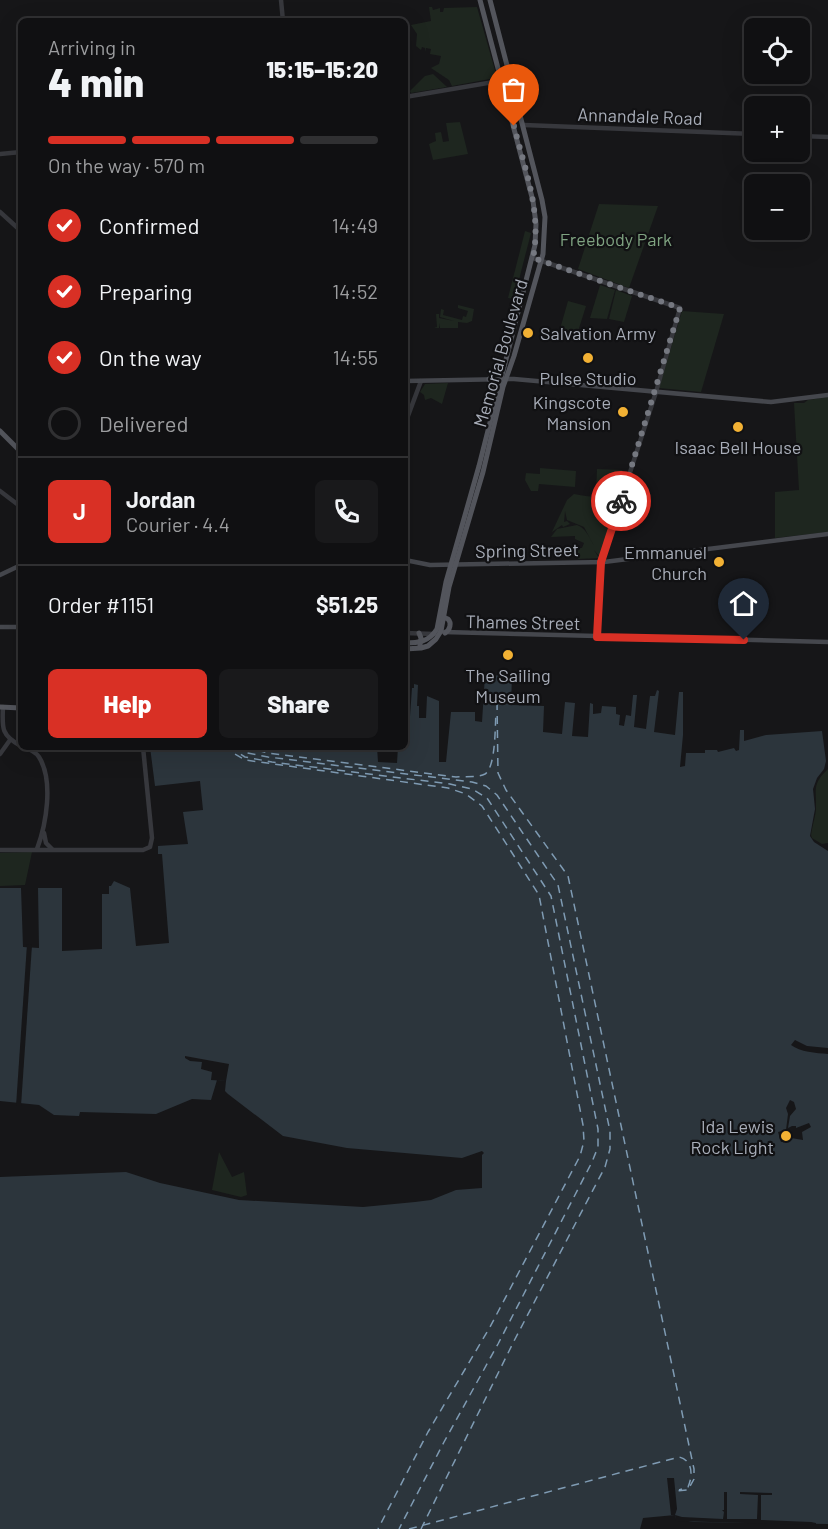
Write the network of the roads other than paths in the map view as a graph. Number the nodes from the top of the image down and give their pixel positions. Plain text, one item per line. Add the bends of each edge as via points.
1 (282, 0) edge
2 (480, 0) edge
3 (490, 0) edge
4 (283, 18) edge
5 (511, 79) junction
6 (502, 81) junction
7 (408, 97) edge
8 (524, 125) junction
9 (744, 134) edge
10 (810, 136) edge
11 (828, 137) edge
12 (18, 152) edge
13 (0, 154) edge
14 (0, 212) edge
15 (18, 228) edge
16 (533, 258) junction
17 (542, 260) junction
18 (489, 379) junction
19 (504, 379) junction
20 (408, 381) edge
21 (421, 381) junction
22 (498, 390) junction
23 (656, 392) junction
24 (828, 395) edge
25 (408, 416) edge
26 (0, 431) edge
27 (18, 449) edge
28 (0, 491) edge
29 (18, 505) edge
30 (828, 534) edge
31 (408, 561) edge
32 (601, 562) junction
33 (453, 564) junction
34 (18, 566) edge
35 (0, 575) edge
36 (441, 617) junction
37 (438, 624) junction
38 (0, 627) edge
39 (18, 627) edge
40 (443, 632) junction
41 (408, 633) edge
42 (419, 633) junction
43 (434, 634) junction
44 (597, 637) junction
45 (421, 642) junction
46 (828, 642) edge
47 (408, 643) edge
48 (408, 649) edge
49 (417, 649) junction
50 (2, 707) edge
51 (18, 708) edge
52 (10, 740) junction
53 (18, 744) edge
54 (28, 750) edge
55 (143, 750) edge
56 (0, 754) edge
57 (44, 831) junction
58 (37, 849) junction
59 (0, 850) edge
60 (54, 850) junction

1 - 4 street
2 - 6 main road, Memorial Boulevard
3 - 5 main road, Memorial Boulevard
5 - 6 street
5 - 8 main road, Memorial Boulevard
6 - 7 street
6 - 16 main road, Memorial Boulevard via 534,208 537,226
8 - 9 street, Annandale Road
8 - 17 main road, Memorial Boulevard via 544,211
10 - 11 street
12 - 13 street
14 - 15 street
16 - 17 street
16 - 19 main road, Memorial Boulevard
17 - 19 main road, Memorial Boulevard
17 - 23 street via 680,308
18 - 19 main road
18 - 21 main road
18 - 22 main road
19 - 22 main road
19 - 23 main road
19 - 33 main road, Memorial Boulevard via 483,469
20 - 21 main road
21 - 25 street
22 - 33 main road
23 - 24 main road via 771,402
23 - 32 street
26 - 27 main road
28 - 29 street
30 - 32 main road, Spring Street
31 - 33 main road, Spring Street
32 - 33 main road, Spring Street
32 - 44 street
33 - 36 main road
34 - 35 main road
36 - 37 main road
36 - 40 main road via 450,622 449,629
37 - 40 main road, Thames Street
37 - 43 main road
38 - 39 main road
40 - 44 main road, Thames Street
40 - 49 main road via 433,643
41 - 42 street
42 - 43 street
42 - 45 main road
43 - 45 main road
44 - 46 main road, Thames Street
45 - 47 main road
45 - 49 main road
48 - 49 main road
50 - 51 main road
50 - 52 street via 3,729
52 - 53 street
52 - 56 street
54 - 57 street via 39,757 44,771
55 - 60 street via 150,848
57 - 58 street
57 - 60 street via 46,843
58 - 59 street
58 - 60 street

